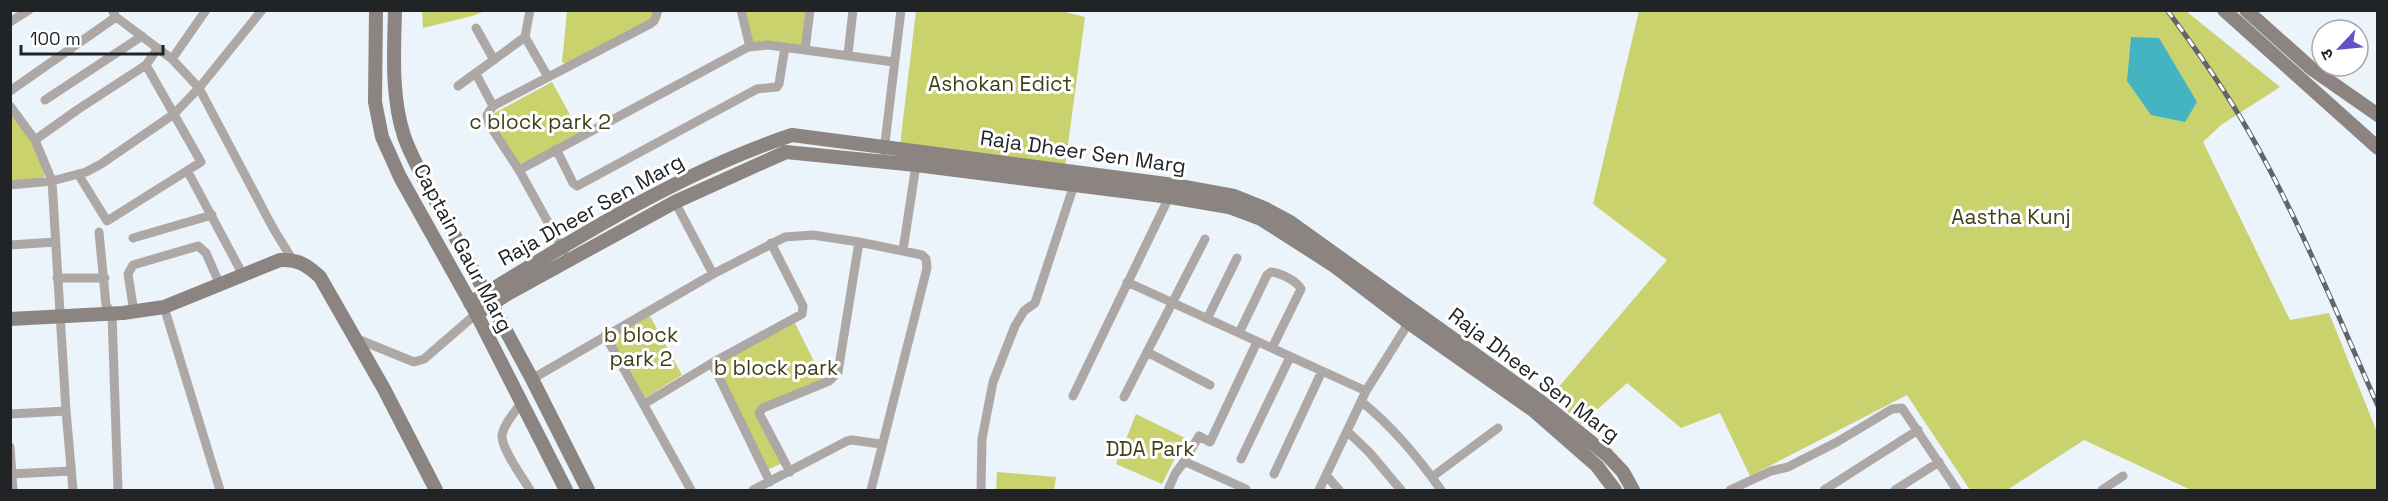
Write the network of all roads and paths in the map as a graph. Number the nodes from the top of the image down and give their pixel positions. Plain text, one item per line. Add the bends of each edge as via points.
1 (28, 10) edge
2 (206, 10) edge
3 (262, 10) edge
4 (376, 10) edge
5 (394, 10) edge
6 (530, 10) edge
7 (658, 10) edge
8 (741, 10) edge
9 (810, 10) edge
10 (853, 10) edge
11 (901, 10) edge
12 (2224, 10) edge
13 (2246, 10) edge
14 (114, 14) edge
15 (10, 22) edge
16 (476, 28) dead end
17 (142, 36) junction
18 (525, 37) junction
19 (750, 47) junction
20 (785, 47) junction
21 (158, 48) junction
22 (805, 50) junction
23 (848, 54) junction
24 (172, 59) junction
25 (494, 60) junction
26 (894, 62) junction
27 (146, 65) junction
28 (476, 74) junction
29 (548, 77) junction
30 (458, 86) dead end
31 (199, 88) junction
32 (10, 91) edge
33 (45, 100) dead end
34 (10, 106) edge
35 (493, 106) junction
36 (174, 114) junction
37 (2378, 115) edge
38 (35, 140) junction
39 (885, 147) junction
40 (2378, 148) edge
41 (556, 149) junction
42 (883, 161) junction
43 (916, 165) junction
44 (519, 170) junction
45 (188, 172) junction
46 (78, 174) junction
47 (52, 180) junction
48 (10, 185) edge
49 (1074, 185) junction
50 (1172, 191) junction
51 (675, 202) junction
52 (212, 215) junction
53 (99, 232) dead end
54 (134, 238) dead end
55 (1205, 239) dead end
56 (55, 242) junction
57 (859, 242) junction
58 (771, 243) junction
59 (10, 245) edge
60 (562, 248) junction
61 (903, 250) junction
62 (1237, 258) dead end
63 (292, 259) junction
64 (569, 261) junction
65 (713, 274) junction
66 (243, 275) junction
67 (57, 278) junction
68 (105, 278) junction
69 (1127, 282) junction
70 (220, 285) junction
71 (489, 298) junction
72 (1172, 303) junction
73 (164, 307) junction
74 (473, 309) junction
75 (134, 312) junction
76 (112, 314) junction
77 (59, 317) junction
78 (1412, 317) junction
79 (10, 319) edge
80 (1207, 319) junction
81 (1239, 333) junction
82 (605, 335) junction
83 (355, 338) junction
84 (1257, 342) junction
85 (1272, 348) junction
86 (1148, 352) junction
87 (1290, 357) junction
88 (712, 363) junction
89 (1322, 371) junction
90 (532, 379) junction
91 (1210, 385) dead end
92 (1366, 392) junction
93 (1073, 396) dead end
94 (1124, 397) dead end
95 (1362, 402) junction
96 (521, 403) junction
97 (644, 404) junction
98 (66, 411) junction
99 (10, 414) edge
100 (1498, 428) dead end
101 (1918, 430) junction
102 (1348, 432) junction
103 (881, 444) junction
104 (10, 447) edge
105 (1241, 459) dead end
106 (1939, 462) junction
107 (1184, 463) junction
108 (71, 471) junction
109 (790, 472) junction
110 (11, 474) edge
111 (1274, 474) dead end
112 (1326, 475) junction
113 (2123, 476) dead end
114 (1432, 477) junction
115 (770, 482) junction
116 (1246, 489) edge
117 (12, 490) edge
118 (73, 490) edge
119 (118, 490) edge
120 (220, 490) edge
121 (436, 490) edge
122 (530, 490) edge
123 (566, 490) edge
124 (588, 490) edge
125 (691, 490) edge
126 (753, 490) edge
127 (870, 490) edge
128 (981, 490) edge
129 (1168, 490) edge
130 (1319, 490) edge
131 (1339, 490) edge
132 (1401, 490) edge
133 (1441, 490) edge
134 (1615, 490) edge
135 (1633, 490) edge
136 (1730, 490) edge
137 (1824, 490) edge
138 (1895, 490) edge
139 (1957, 490) edge
140 (2102, 490) edge

1 - 15 street
2 - 24 street
3 - 31 street
4 - 74 street, Captain Gaur Marg via 375,102 382,137
5 - 71 street, Captain Gaur Marg via 394,65 404,136
6 - 18 street
7 - 29 street via 650,24
8 - 19 street
9 - 22 street
10 - 23 street
11 - 26 street
12 - 40 street
13 - 37 street via 2312,69
14 - 17 street
14 - 32 street
16 - 25 street
17 - 21 street
17 - 33 street
18 - 25 street
18 - 29 street
19 - 20 street
19 - 41 street
20 - 22 street
20 - 41 street via 777,87 757,89 577,186
21 - 24 street
21 - 27 street
22 - 23 street
23 - 26 street
24 - 31 street
25 - 28 street
26 - 39 street
27 - 36 street
27 - 38 street
28 - 30 street
28 - 35 street
29 - 35 street
31 - 36 street
31 - 63 street
34 - 38 street
35 - 44 street via 487,119
36 - 45 street via 201,162
36 - 46 street via 101,164
38 - 47 street
39 - 42 street
39 - 50 street, Raja Dheer Sen Marg
39 - 60 street, Raja Dheer Sen Marg via 792,135 766,143 664,190
41 - 44 street
42 - 43 street, Raja Dheer Sen Marg
42 - 51 street, Raja Dheer Sen Marg via 786,152
43 - 49 street, Raja Dheer Sen Marg
43 - 61 street
44 - 60 street
45 - 46 street via 107,221
45 - 52 street
46 - 47 street
47 - 48 street
47 - 56 street
49 - 50 street, Raja Dheer Sen Marg
49 - 128 street via 1035,303 1024,311 1015,326 993,382 982,439
50 - 69 street
50 - 78 street, Raja Dheer Sen Marg via 1234,196 1264,208 1290,222
51 - 64 street, Raja Dheer Sen Marg
51 - 65 street
52 - 54 street
52 - 66 street
53 - 68 street
55 - 72 street
56 - 59 street
56 - 67 street
57 - 58 street via 794,235
57 - 61 street
57 - 109 street via 838,372 830,381 759,412
58 - 65 street
58 - 88 street via 803,306 802,314
60 - 64 street
60 - 71 street, Raja Dheer Sen Marg
61 - 103 street via 922,255 927,268
62 - 80 street
63 - 66 street
63 - 83 street via 320,277
64 - 71 street, Raja Dheer Sen Marg
65 - 82 street
66 - 70 street
67 - 68 street
67 - 77 street
68 - 76 street via 106,304
69 - 72 street
69 - 93 street
70 - 73 street
70 - 75 street via 206,253 198,246 133,265 128,274
71 - 74 street, Raja Dheer Sen Marg
71 - 90 street, Captain Gaur Marg
72 - 80 street
72 - 86 street
73 - 75 street
73 - 120 street
74 - 83 street via 424,359 414,362
74 - 96 street, Captain Gaur Marg
75 - 76 street
76 - 77 street
76 - 119 street
77 - 79 street
77 - 98 street
78 - 92 street
78 - 134 street, Raja Dheer Sen Marg via 1533,410 1597,466
78 - 135 street, Raja Dheer Sen Marg via 1540,401 1599,448 1623,472
80 - 81 street
81 - 84 street
81 - 85 street via 1267,274 1275,272 1301,289
82 - 90 street
82 - 97 street
83 - 121 street
84 - 85 street
84 - 107 street via 1210,442 1199,436
85 - 87 street
86 - 91 street
86 - 94 street
87 - 89 street
87 - 105 street
88 - 97 street
88 - 115 street
89 - 92 street
89 - 111 street
90 - 124 street, Captain Gaur Marg
92 - 95 street
95 - 102 street
95 - 114 street via 1397,433
96 - 122 street via 502,436
96 - 123 street, Captain Gaur Marg
97 - 125 street
98 - 99 street
98 - 108 street
100 - 114 street
101 - 106 street
101 - 136 street via 1902,408 1892,409 1788,467
101 - 137 street
102 - 112 street
102 - 132 street
103 - 109 street via 847,441
103 - 127 street
104 - 110 street
106 - 138 street
106 - 139 street
107 - 116 street
107 - 129 street
108 - 110 street
108 - 118 street
109 - 115 street
110 - 117 street
112 - 130 street
112 - 131 street
113 - 140 street
114 - 133 street
115 - 126 street

